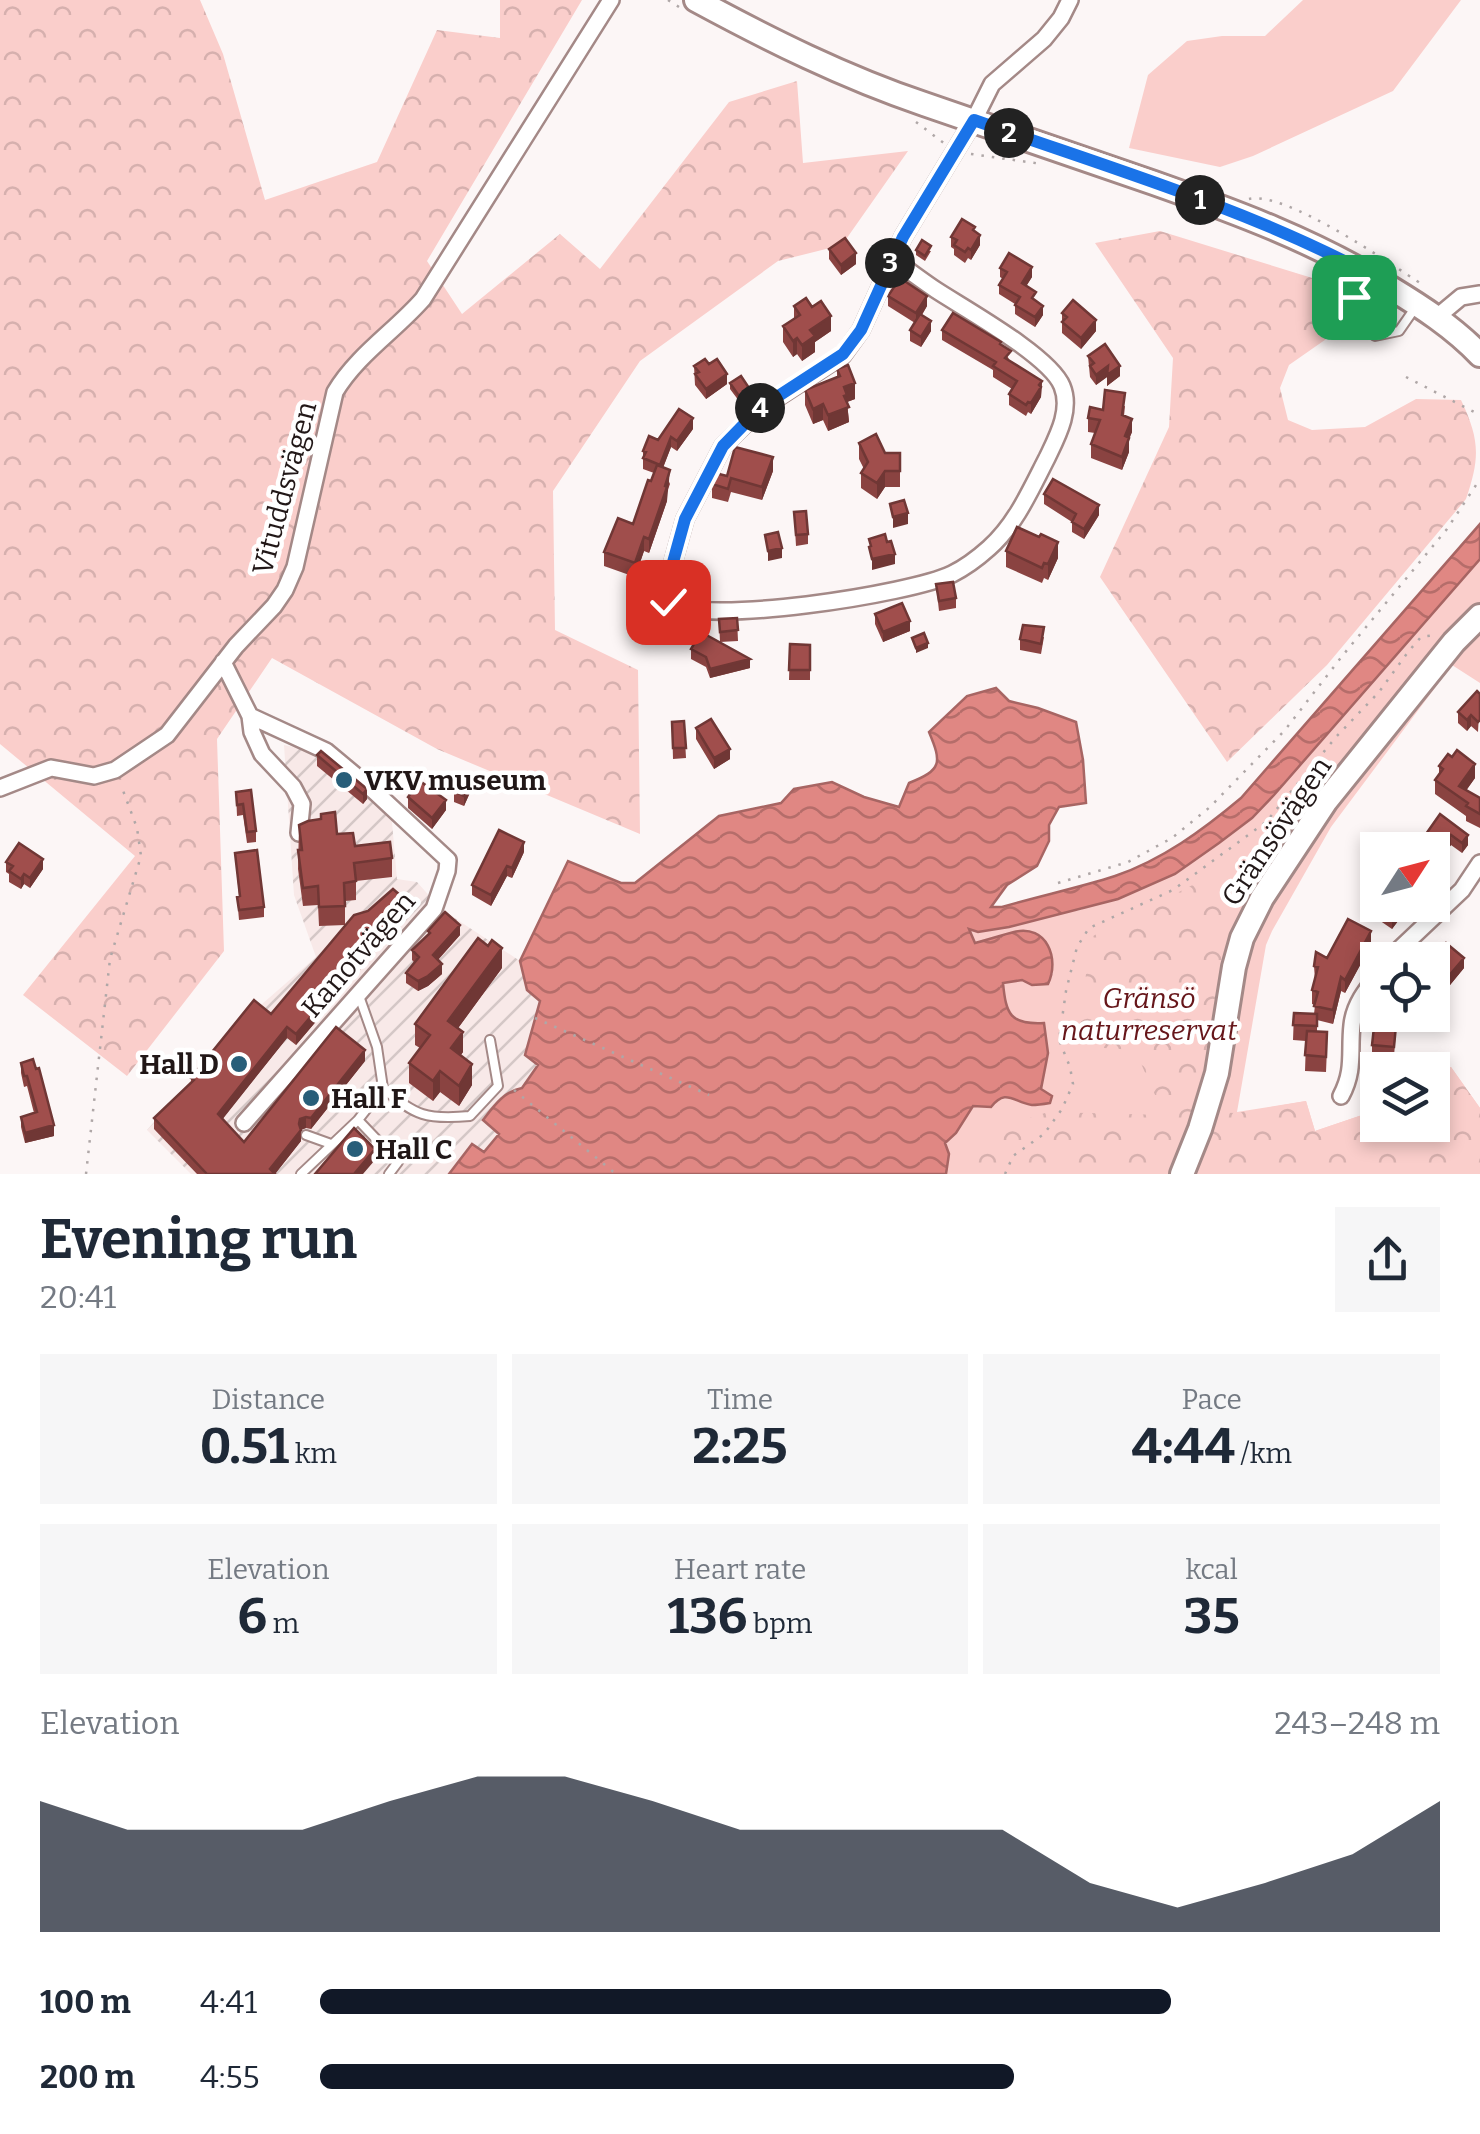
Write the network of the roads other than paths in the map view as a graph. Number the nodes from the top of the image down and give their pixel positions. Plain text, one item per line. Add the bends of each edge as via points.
1 (611, 0) edge
2 (696, 0) edge
3 (1070, 0) edge
4 (974, 120) junction
5 (892, 259) junction
6 (1358, 268) junction
7 (1480, 294) edge
8 (1427, 311) junction
9 (1480, 355) edge
10 (1480, 616) edge
11 (223, 662) junction
12 (250, 716) junction
13 (0, 788) edge
14 (299, 833) edge
15 (1480, 863) edge
16 (1407, 942) edge
17 (358, 994) junction
18 (1360, 1001) edge
19 (490, 1040) dead end
20 (383, 1088) junction
21 (1341, 1096) dead end
22 (358, 1120) junction
23 (244, 1123) dead end
24 (306, 1136) dead end
25 (331, 1144) junction
26 (301, 1174) edge
27 (390, 1174) edge
28 (1182, 1174) edge

1 - 11 street, Vituddsvägen via 423,299 340,383 295,567 274,606
2 - 4 street via 832,69
3 - 4 street via 1044,39 992,84
4 - 5 street
4 - 6 street via 1240,214
5 - 5 street via 843,354 760,408 723,446 673,558 665,591 676,609 806,604 918,585 952,574 990,548 1026,499 1067,406 1062,386 994,327
6 - 8 street
6 - 8 lane via 1353,311 1375,336 1400,332
7 - 8 street
8 - 9 street
10 - 28 street, Gränsövägen via 1326,801 1255,911 1234,967 1217,1073
11 - 12 street
11 - 13 street, Vituddsvägen via 167,734 115,770 94,776 51,768
12 - 14 street via 262,754 302,804
12 - 17 street, Kanotvägen via 326,751 448,860 434,909
15 - 16 street via 1462,890
17 - 20 lane
17 - 23 street, Kanotvägen
18 - 21 street via 1352,1021 1350,1080
19 - 20 lane via 498,1086 470,1116 408,1110
20 - 22 lane
22 - 25 lane
22 - 27 lane via 398,1162
24 - 25 lane
25 - 26 lane

